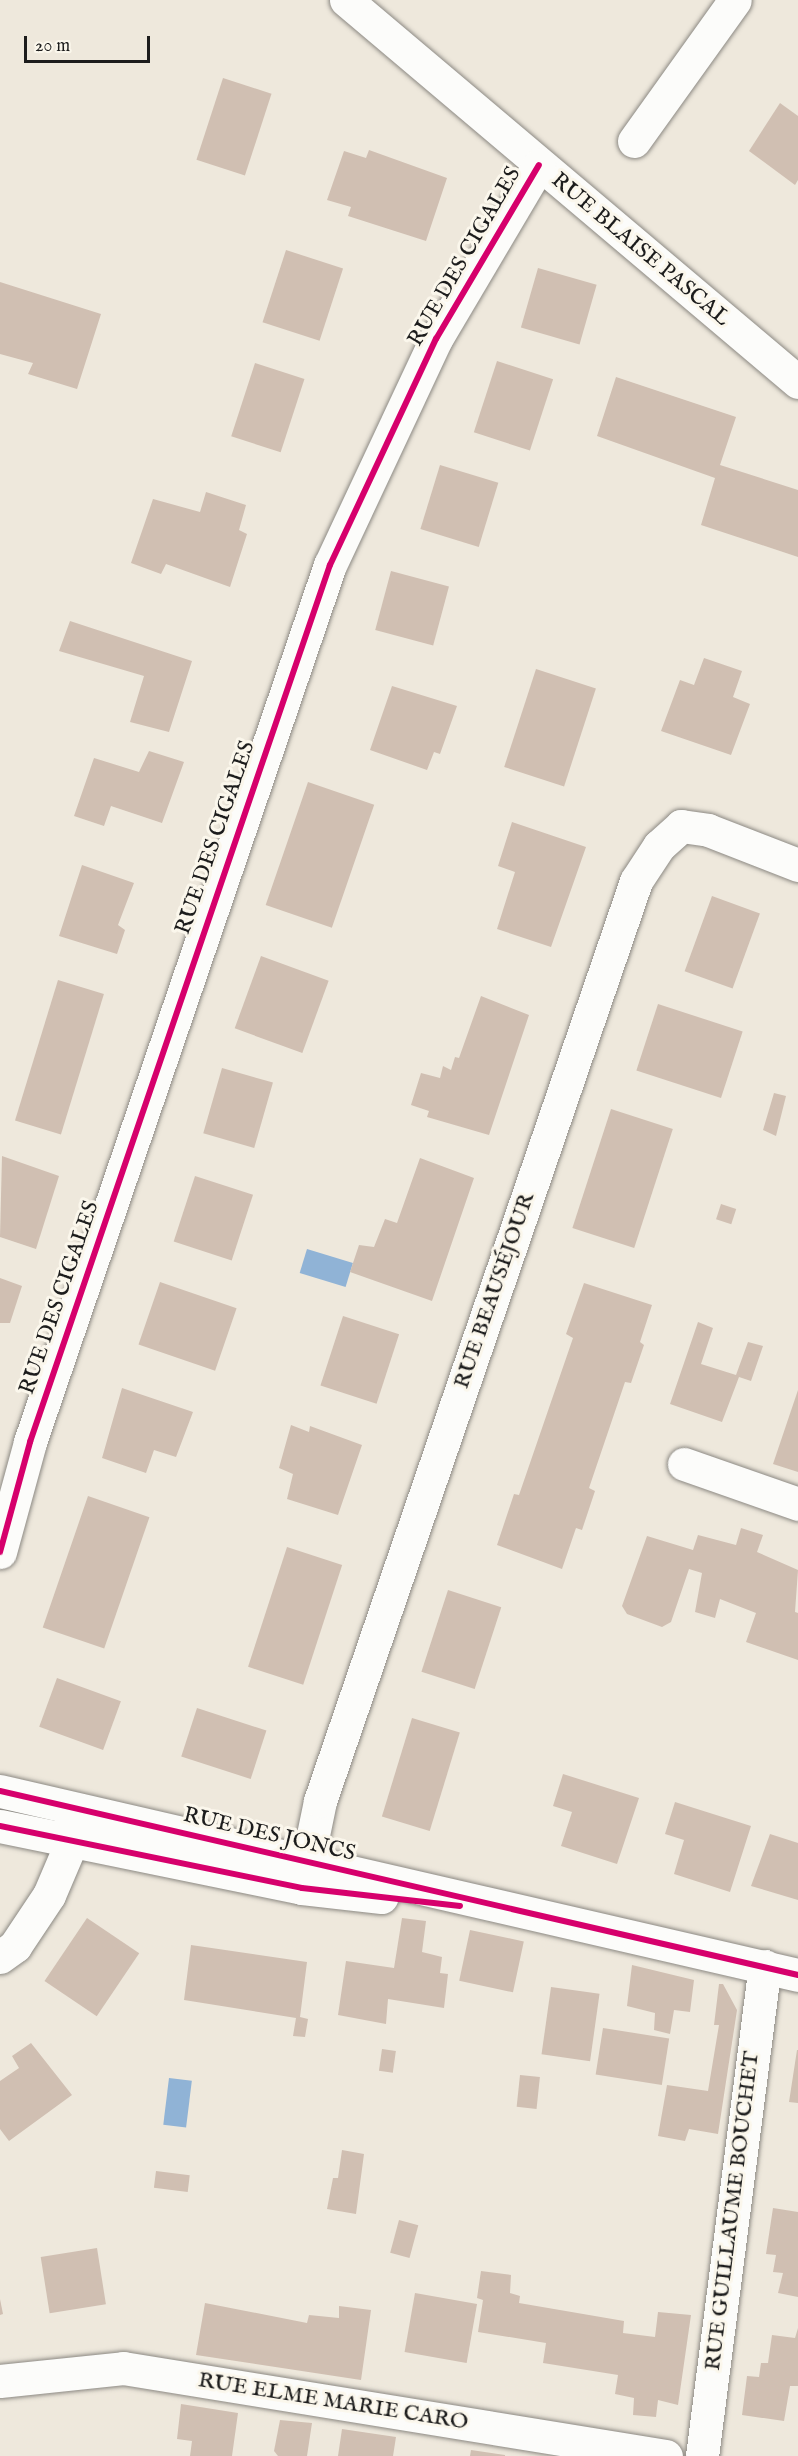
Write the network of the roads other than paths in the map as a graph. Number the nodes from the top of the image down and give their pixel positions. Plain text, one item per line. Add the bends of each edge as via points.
1 (346, 0) edge
2 (735, 0) edge
3 (634, 141) dead end
4 (539, 165) junction
5 (798, 382) edge
6 (798, 865) edge
7 (684, 1464) dead end
8 (798, 1504) edge
9 (0, 1552) edge
10 (0, 1791) edge
11 (71, 1808) junction
12 (0, 1826) edge
13 (72, 1841) junction
14 (306, 1875) junction
15 (0, 1957) edge
16 (765, 1966) junction
17 (798, 1975) edge
18 (0, 2380) edge
19 (666, 2456) edge
20 (702, 2456) edge

1 - 4 street, RUE BLAISE PASCAL
2 - 3 street
4 - 5 street, RUE BLAISE PASCAL
4 - 9 street, RUE DES CIGALES via 436,339 330,564 30,1442
6 - 14 street, RUE BEAUSÉJOUR via 708,830 681,826 659,846 636,881 320,1801
7 - 8 street
10 - 11 street, RUE DES JONCS
11 - 13 street
11 - 14 street, RUE DES JONCS
12 - 13 street, RUE DES JONCS
13 - 14 street, RUE DES JONCS
13 - 15 street via 49,1894 15,1946
14 - 16 street, RUE DES JONCS via 529,1914
16 - 17 street, RUE DES JONCS
16 - 20 street, RUE GUILLAUME BOUCHET
18 - 19 street, RUE ELME MARIE CARO via 123,2368

